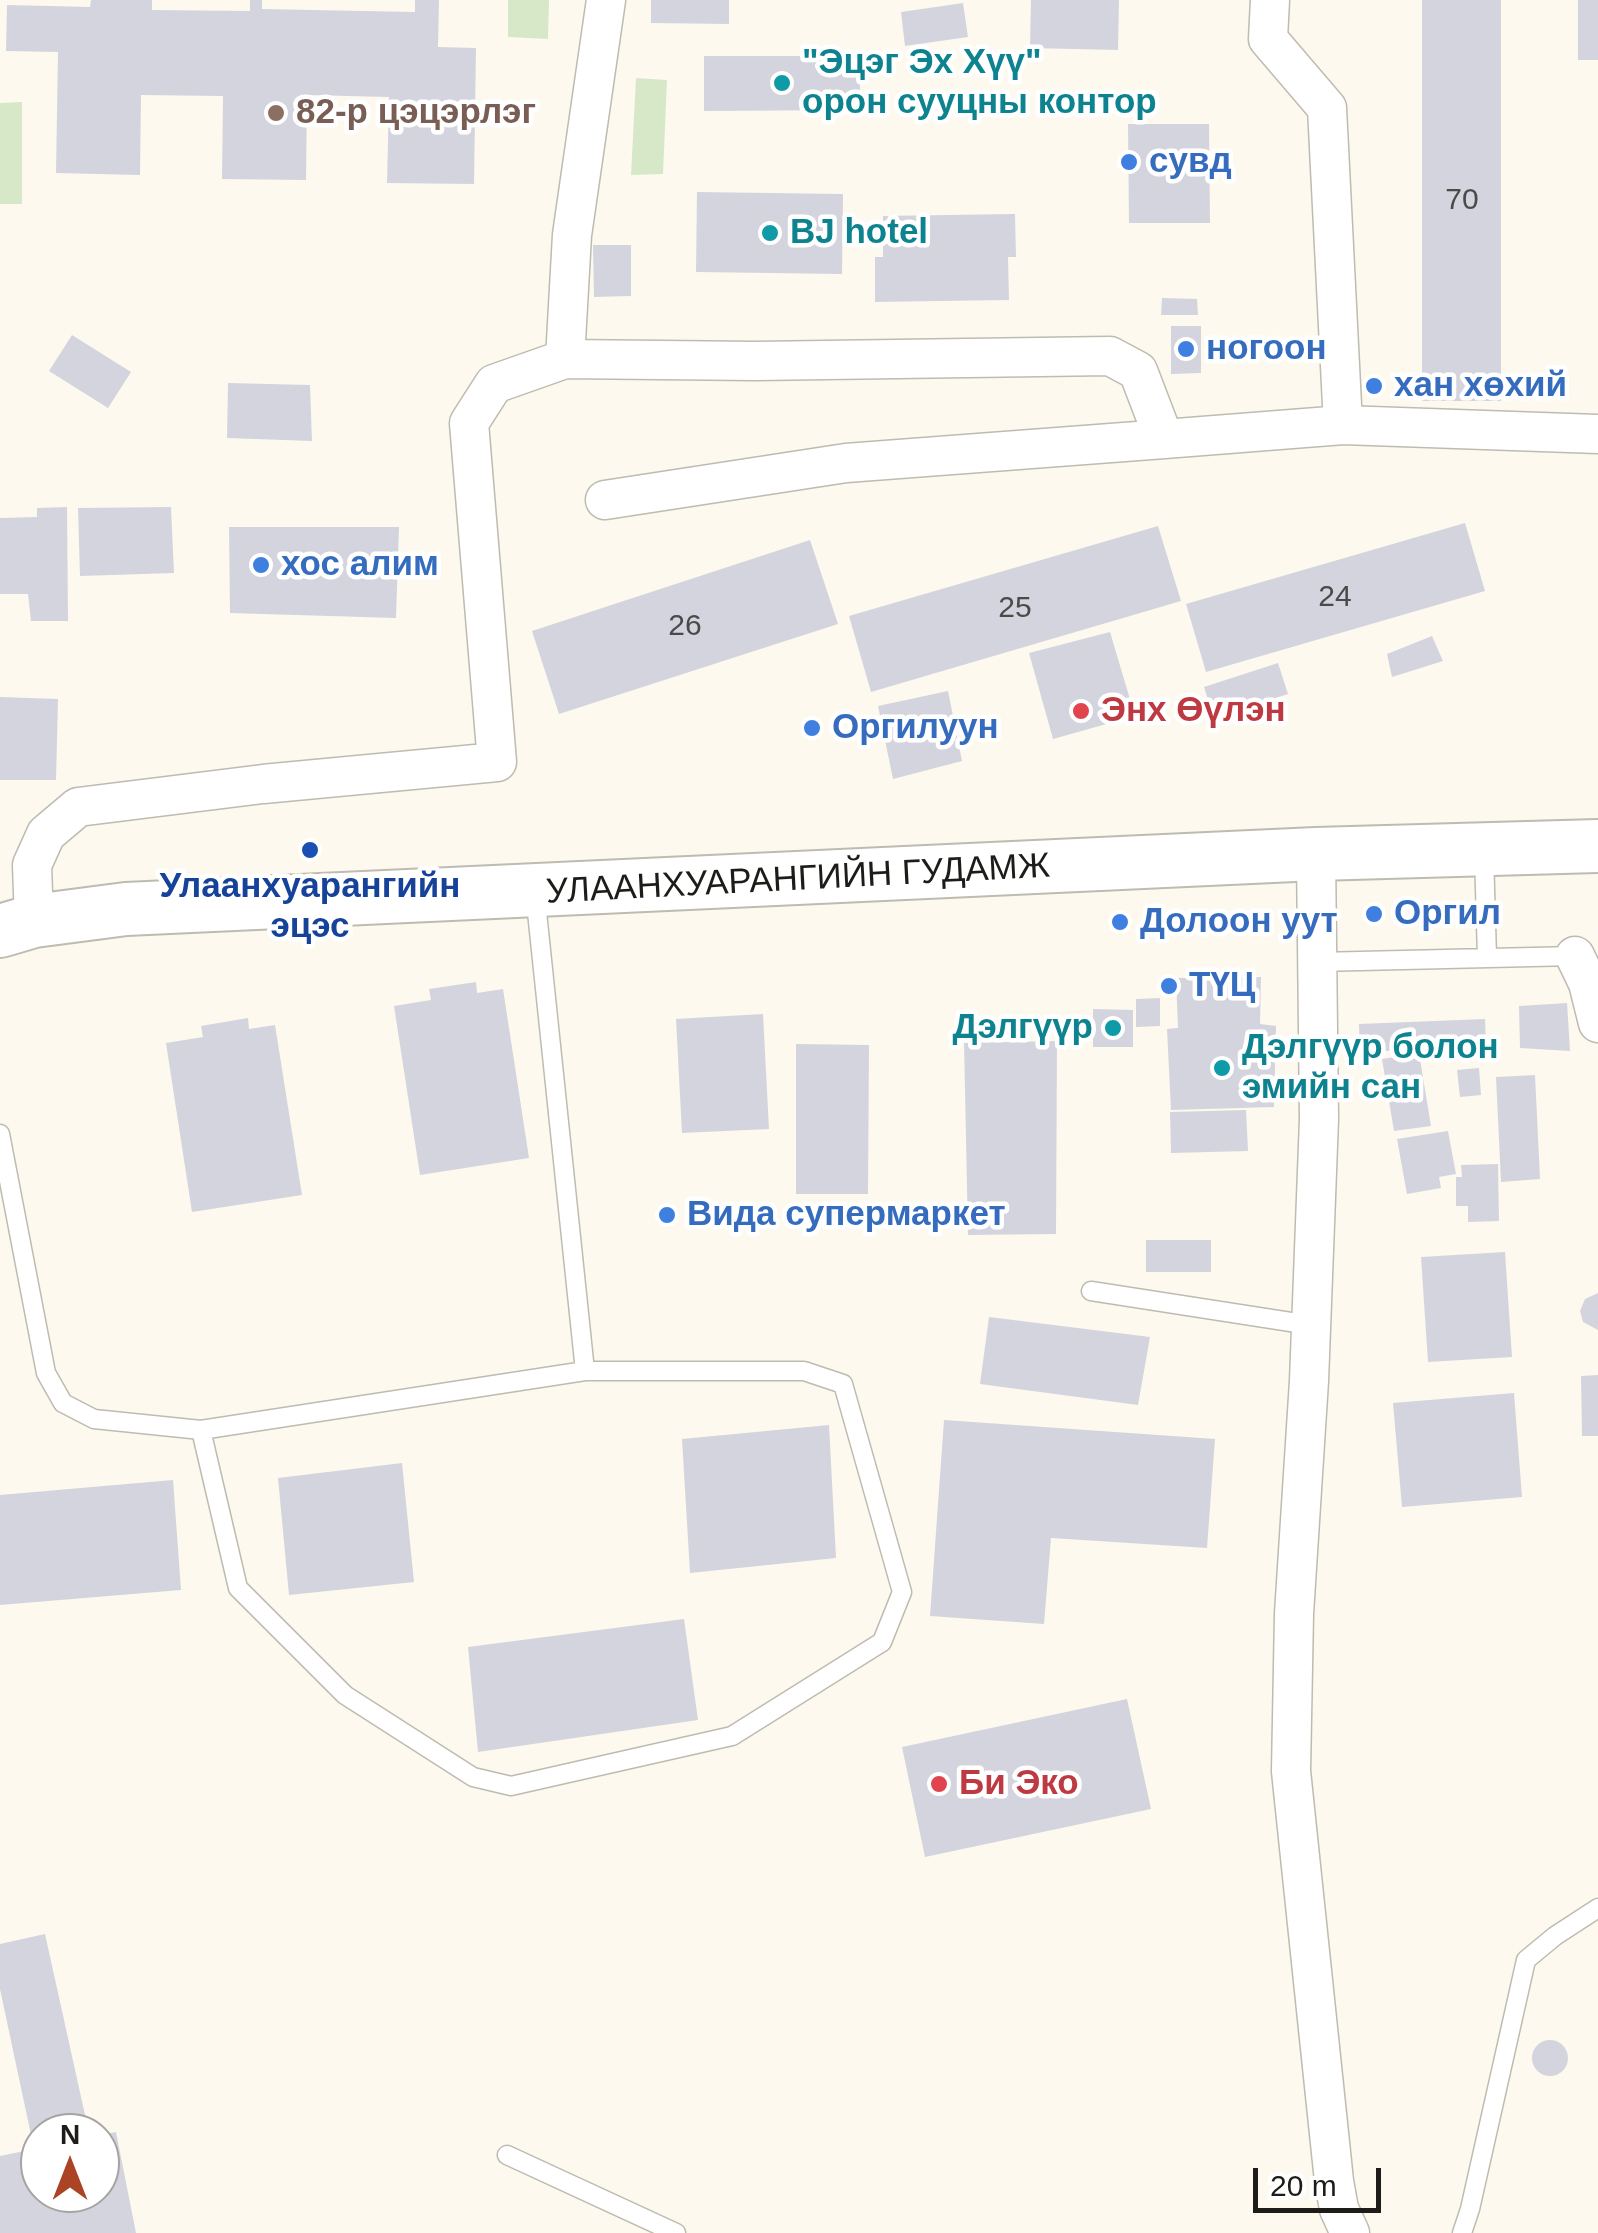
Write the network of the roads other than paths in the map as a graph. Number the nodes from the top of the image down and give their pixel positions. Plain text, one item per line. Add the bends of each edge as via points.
1 (606, 0) edge
2 (1270, 0) edge
3 (565, 359) junction
4 (1343, 424) junction
5 (1598, 434) edge
6 (1164, 440) junction
7 (605, 500) dead end
8 (1598, 846) edge
9 (1484, 850) junction
10 (1316, 854) junction
11 (534, 893) junction
12 (17, 926) edge
13 (1575, 956) joint
14 (1487, 958) junction
15 (1317, 962) junction
16 (1598, 1024) edge
17 (0, 1134) edge
18 (1091, 1292) dead end
19 (1310, 1325) junction
20 (586, 1372) junction
21 (201, 1430) junction
22 (1597, 1910) edge
23 (507, 2155) dead end
24 (676, 2233) edge
25 (1350, 2233) edge
26 (1462, 2233) edge

1 - 3 street via 572,236
2 - 4 street via 1268,39 1327,108
3 - 6 street via 1110,356 1138,371
3 - 12 street via 494,384 469,423 497,762 78,807 46,834
4 - 5 street
4 - 6 street
6 - 7 street via 846,463
8 - 9 main road, УЛААНХУАРАНГИЙН ГУДАМЖ
9 - 10 main road, УЛААНХУАРАНГИЙН ГУДАМЖ
9 - 14 lane
10 - 11 main road, УЛААНХУАРАНГИЙН ГУДАМЖ
10 - 15 street
11 - 12 main road, УЛААНХУАРАНГИЙН ГУДАМЖ via 126,909
11 - 20 lane
13 - 14 lane
13 - 16 street
14 - 15 lane
15 - 19 street
17 - 21 lane via 46,1373 63,1403 94,1419
18 - 19 lane
19 - 25 street via 1291,1771 1334,2181
20 - 21 lane
20 - 21 lane via 804,1371 844,1384 902,1592 882,1642 732,1736 511,1786 473,1776 346,1695 238,1588
22 - 26 lane via 1526,1960
23 - 24 lane

